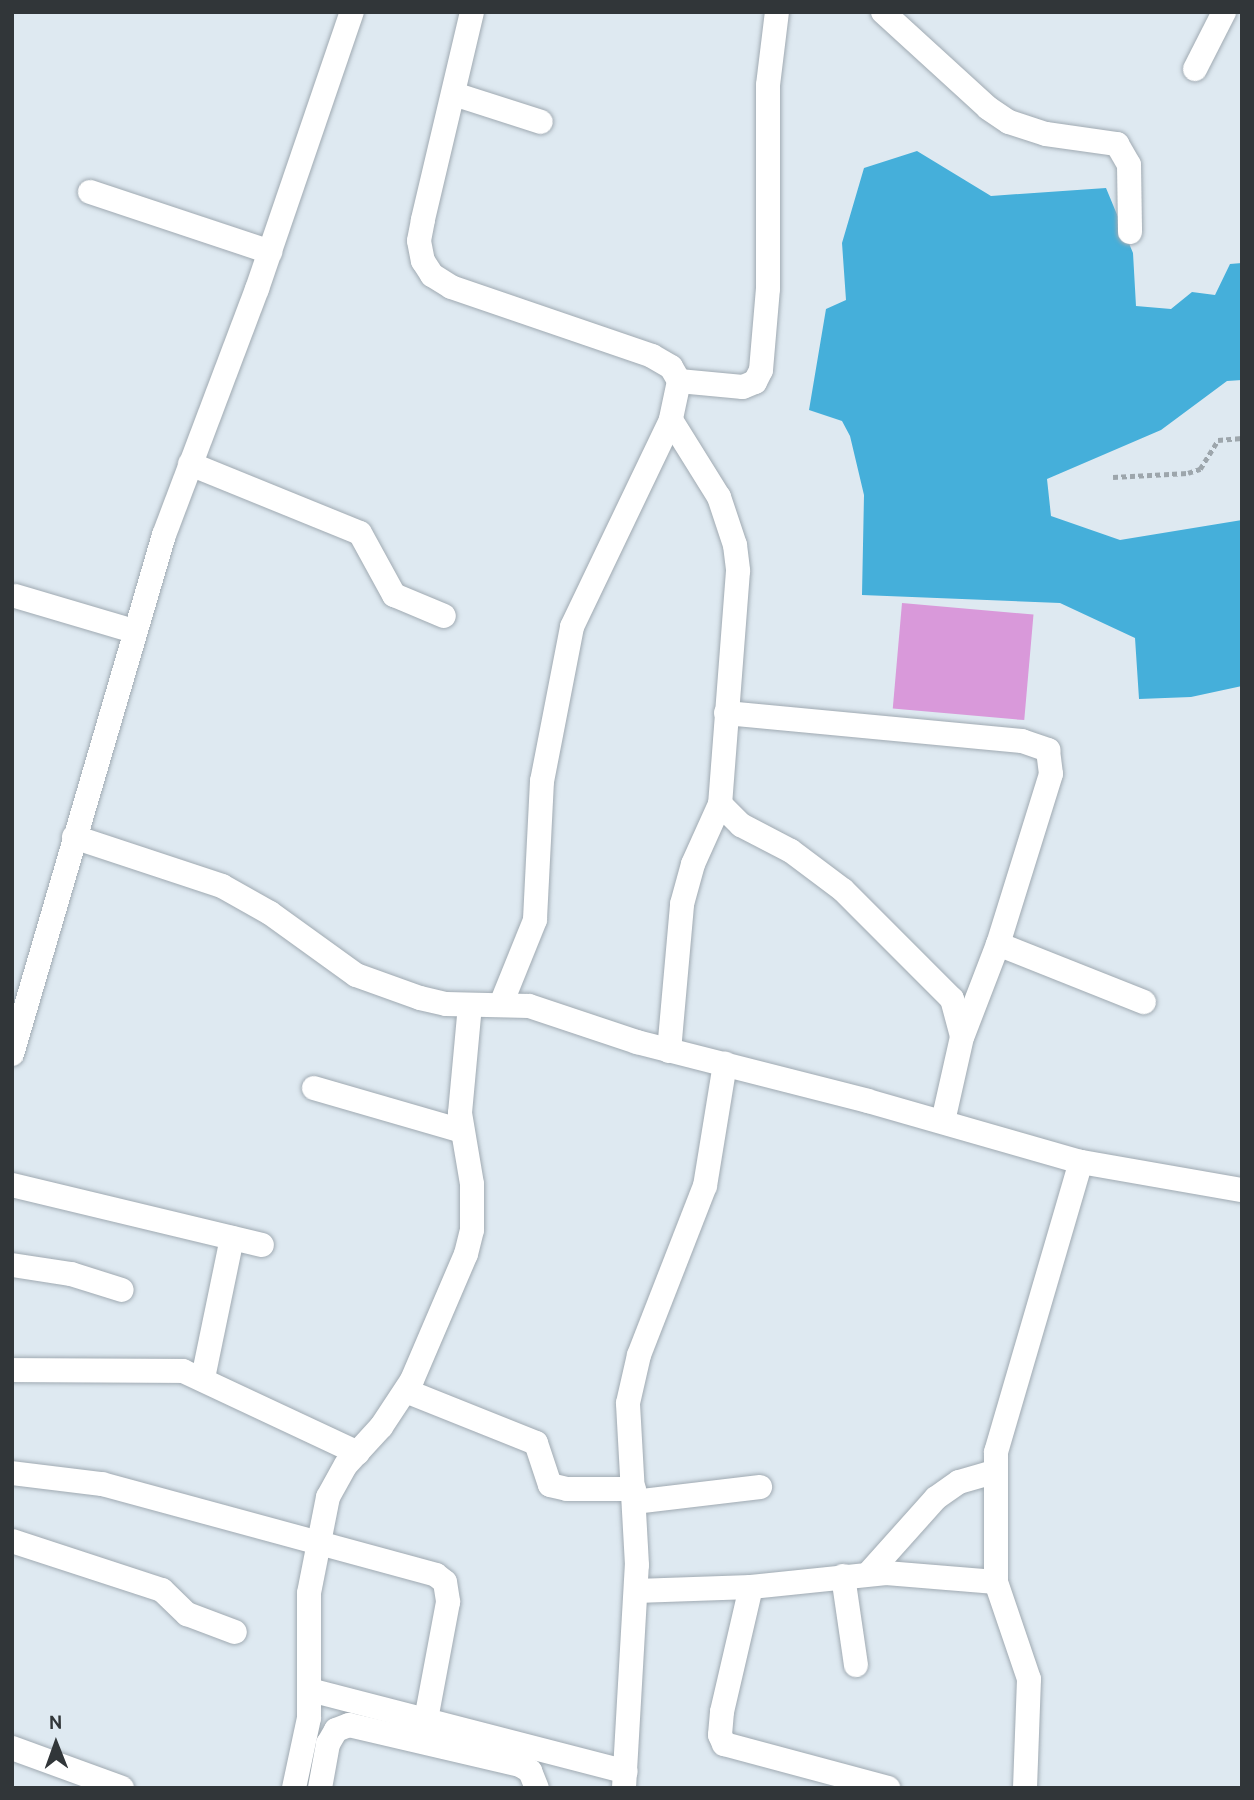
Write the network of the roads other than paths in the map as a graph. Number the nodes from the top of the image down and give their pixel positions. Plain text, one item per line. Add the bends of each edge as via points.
1 (352, 12) edge
2 (472, 12) edge
3 (777, 12) edge
4 (883, 12) edge
5 (1224, 12) edge
6 (1195, 69) dead end
7 (454, 94) junction
8 (541, 122) dead end
9 (90, 192) dead end
10 (1130, 232) dead end
11 (270, 252) junction
12 (679, 381) junction
13 (671, 420) junction
14 (190, 464) junction
15 (15, 596) dead end
16 (444, 616) dead end
17 (134, 631) junction
18 (726, 713) junction
19 (720, 804) junction
20 (74, 837) junction
21 (998, 944) junction
22 (1144, 1002) dead end
23 (501, 1004) junction
24 (470, 1005) junction
25 (962, 1037) junction
26 (669, 1051) junction
27 (12, 1054) edge
28 (725, 1064) junction
29 (314, 1088) dead end
30 (943, 1121) junction
31 (461, 1131) junction
32 (1081, 1162) junction
33 (12, 1185) edge
34 (1242, 1189) edge
35 (232, 1238) junction
36 (262, 1245) dead end
37 (12, 1265) edge
38 (122, 1290) dead end
39 (12, 1370) edge
40 (203, 1378) junction
41 (406, 1391) junction
42 (358, 1452) junction
43 (995, 1472) junction
44 (12, 1473) edge
45 (760, 1487) dead end
46 (634, 1496) junction
47 (317, 1539) junction
48 (12, 1541) edge
49 (868, 1574) junction
50 (843, 1576) junction
51 (996, 1582) junction
52 (751, 1587) junction
53 (636, 1591) junction
54 (235, 1632) dead end
55 (856, 1665) dead end
56 (310, 1690) junction
57 (426, 1720) junction
58 (12, 1748) edge
59 (625, 1780) edge
60 (122, 1788) edge
61 (294, 1788) edge
62 (320, 1788) edge
63 (537, 1788) edge
64 (888, 1788) edge
65 (1025, 1788) edge

1 - 11 street
2 - 7 street
3 - 12 street via 768,85 768,289 761,370 755,382 743,387
4 - 10 street via 988,108 1009,121 1046,134 1117,144 1129,165
5 - 6 street
7 - 8 street
7 - 12 street via 419,241 432,275 451,287 652,356 671,367
9 - 11 street
11 - 14 street
12 - 13 street
13 - 18 street via 719,497 735,545
13 - 23 street via 572,627 542,780 536,920
14 - 16 street via 360,533 394,595
14 - 17 street
15 - 17 street
17 - 20 street
18 - 19 street
18 - 21 street via 1023,741 1048,750 1051,774
19 - 25 street via 741,825 818,869 868,912 952,999
19 - 26 street via 693,864 682,904
20 - 24 street via 248,899 356,975 419,998
20 - 27 street
21 - 22 street
21 - 25 street
23 - 24 street
23 - 26 street via 556,1014
24 - 31 street via 461,1068
25 - 30 street
26 - 28 street
28 - 30 street
28 - 46 street via 705,1186 632,1377 628,1403
29 - 31 street
30 - 32 street
31 - 41 street via 472,1184 472,1230 457,1278
32 - 34 street
32 - 43 street via 1000,1435
33 - 35 street
35 - 36 street
35 - 40 street
37 - 38 street via 71,1274
39 - 40 street via 164,1368
40 - 42 street
41 - 42 street
41 - 46 street via 536,1443 550,1485
42 - 47 street via 328,1497
43 - 49 street via 960,1482 936,1498
43 - 51 street
44 - 47 street via 102,1484
45 - 46 street
46 - 53 street
47 - 56 street via 309,1593
47 - 57 street via 384,1564 436,1575 444,1582 448,1602
48 - 54 street via 162,1590 187,1614
49 - 50 street
49 - 51 street
50 - 52 street
50 - 55 street
51 - 65 street via 1029,1679
52 - 53 street
52 - 64 street via 722,1712 724,1744
53 - 59 street
56 - 57 street
56 - 61 street via 309,1718
57 - 59 street
58 - 60 street
62 - 63 street via 328,1744 336,1730 349,1725 520,1765 530,1771

